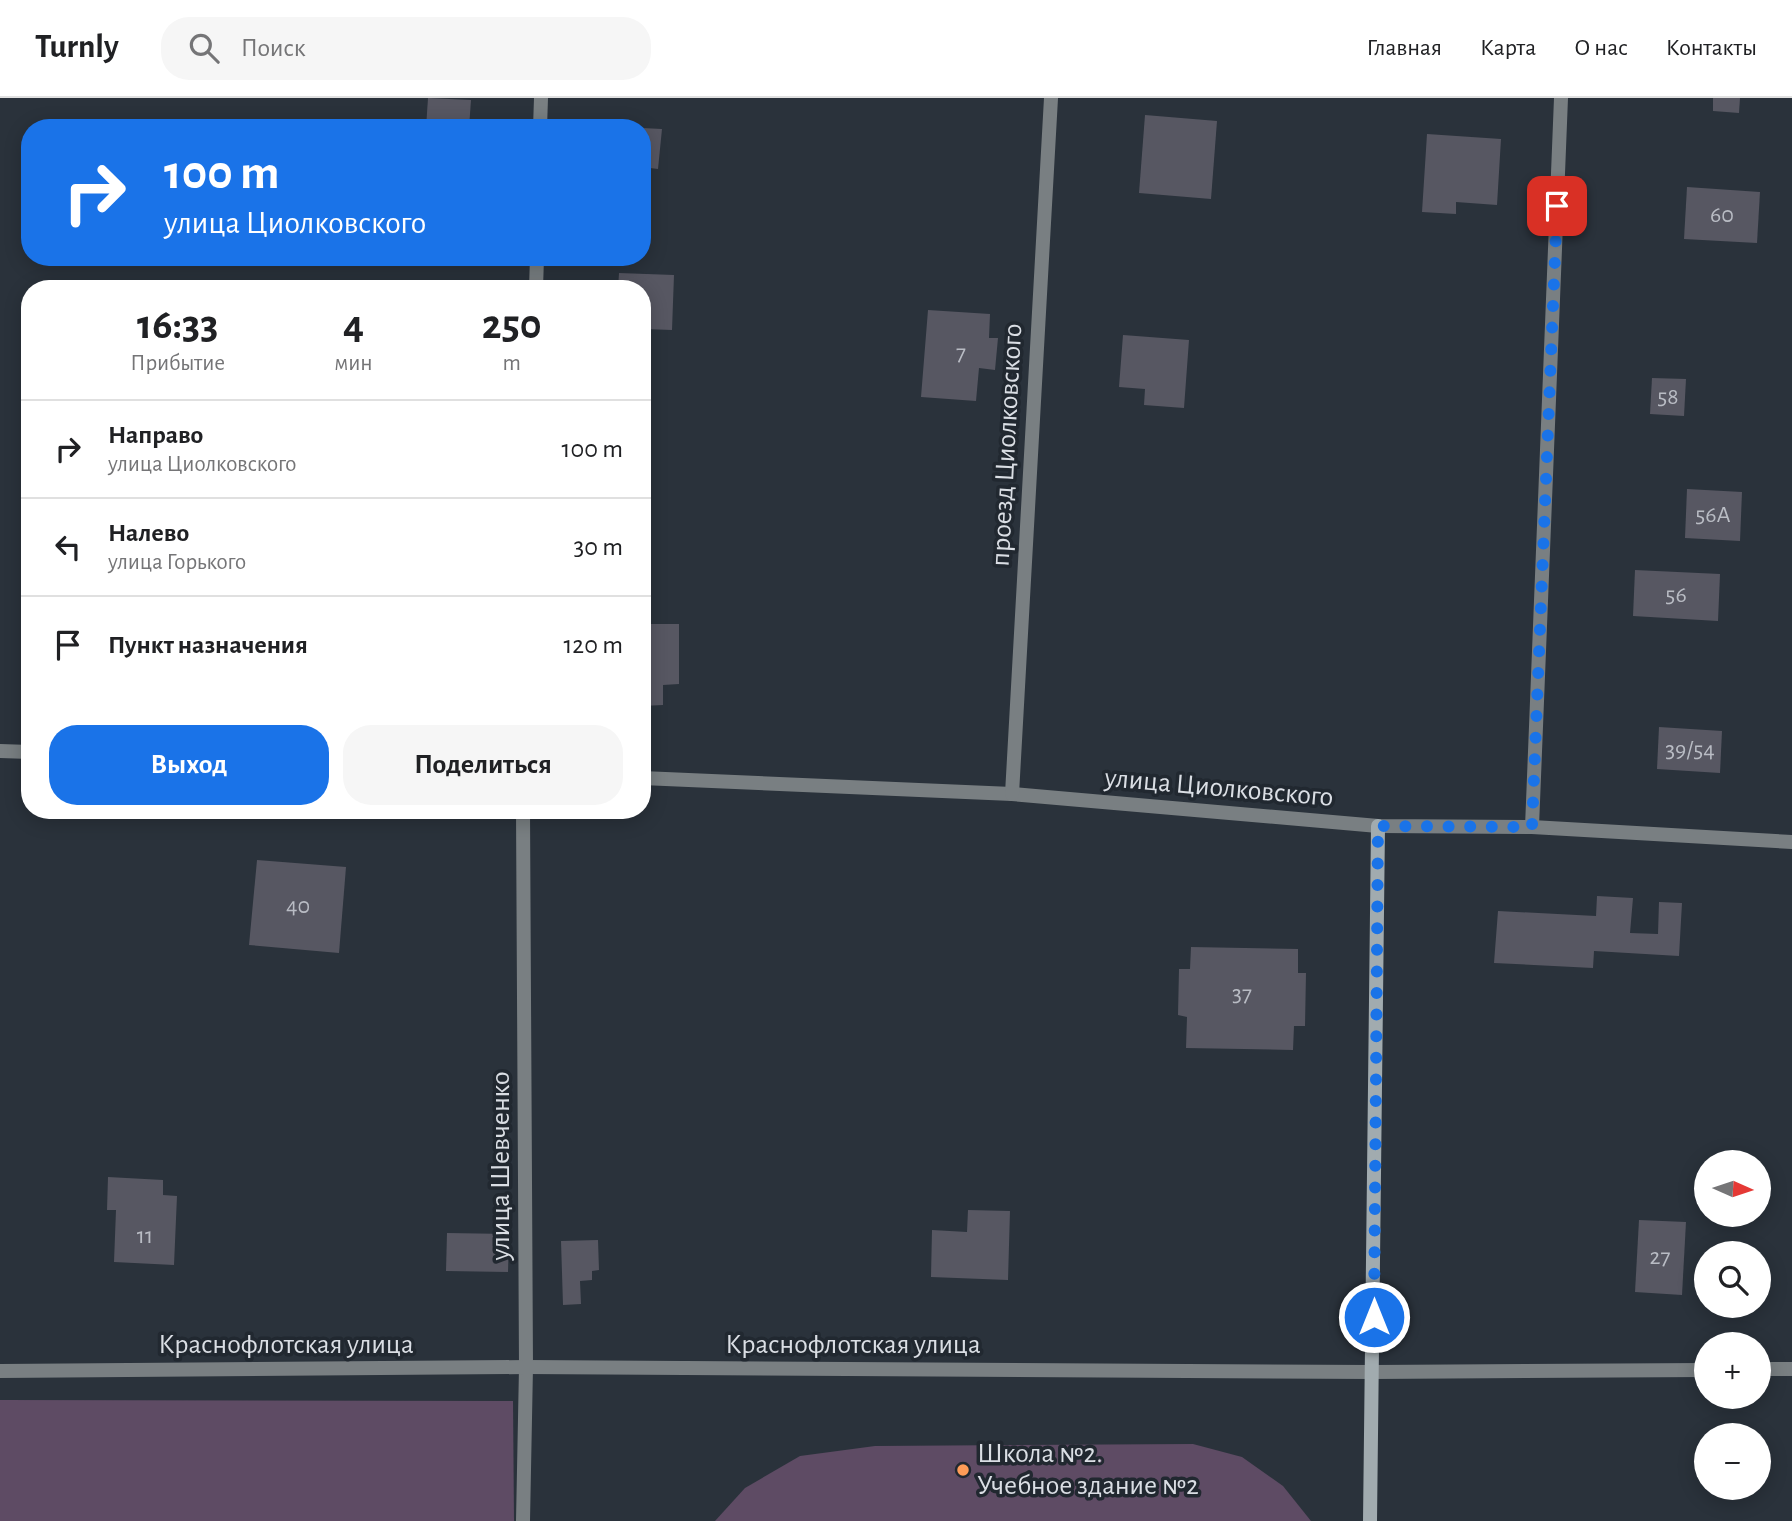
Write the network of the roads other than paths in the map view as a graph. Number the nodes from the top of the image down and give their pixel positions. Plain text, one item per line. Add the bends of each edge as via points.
1 (541, 98) edge
2 (1051, 98) edge
3 (1561, 98) edge
4 (540, 119) edge
5 (0, 751) edge
6 (21, 752) edge
7 (651, 778) edge
8 (1012, 794) junction
9 (523, 819) edge
10 (1378, 826) junction
11 (1532, 827) junction
12 (1792, 842) edge
13 (526, 1367) junction
14 (1792, 1369) edge
15 (1694, 1370) edge
16 (1771, 1370) edge
17 (0, 1371) edge
18 (1373, 1372) junction
19 (523, 1521) edge
20 (1370, 1521) edge

1 - 4 street
2 - 8 street, проезд Циолковского
3 - 11 street
5 - 6 street
7 - 8 street, улица Циолковского
8 - 10 street, улица Циолковского
9 - 13 street, улица Шевченко
10 - 11 street, улица Циолковского
10 - 18 street
11 - 12 street, улица Циолковского
13 - 17 street, Краснофлотская улица
13 - 18 street, Краснофлотская улица
13 - 19 street, улица Шевченко
14 - 16 street
15 - 18 street, Краснофлотская улица
18 - 20 street

